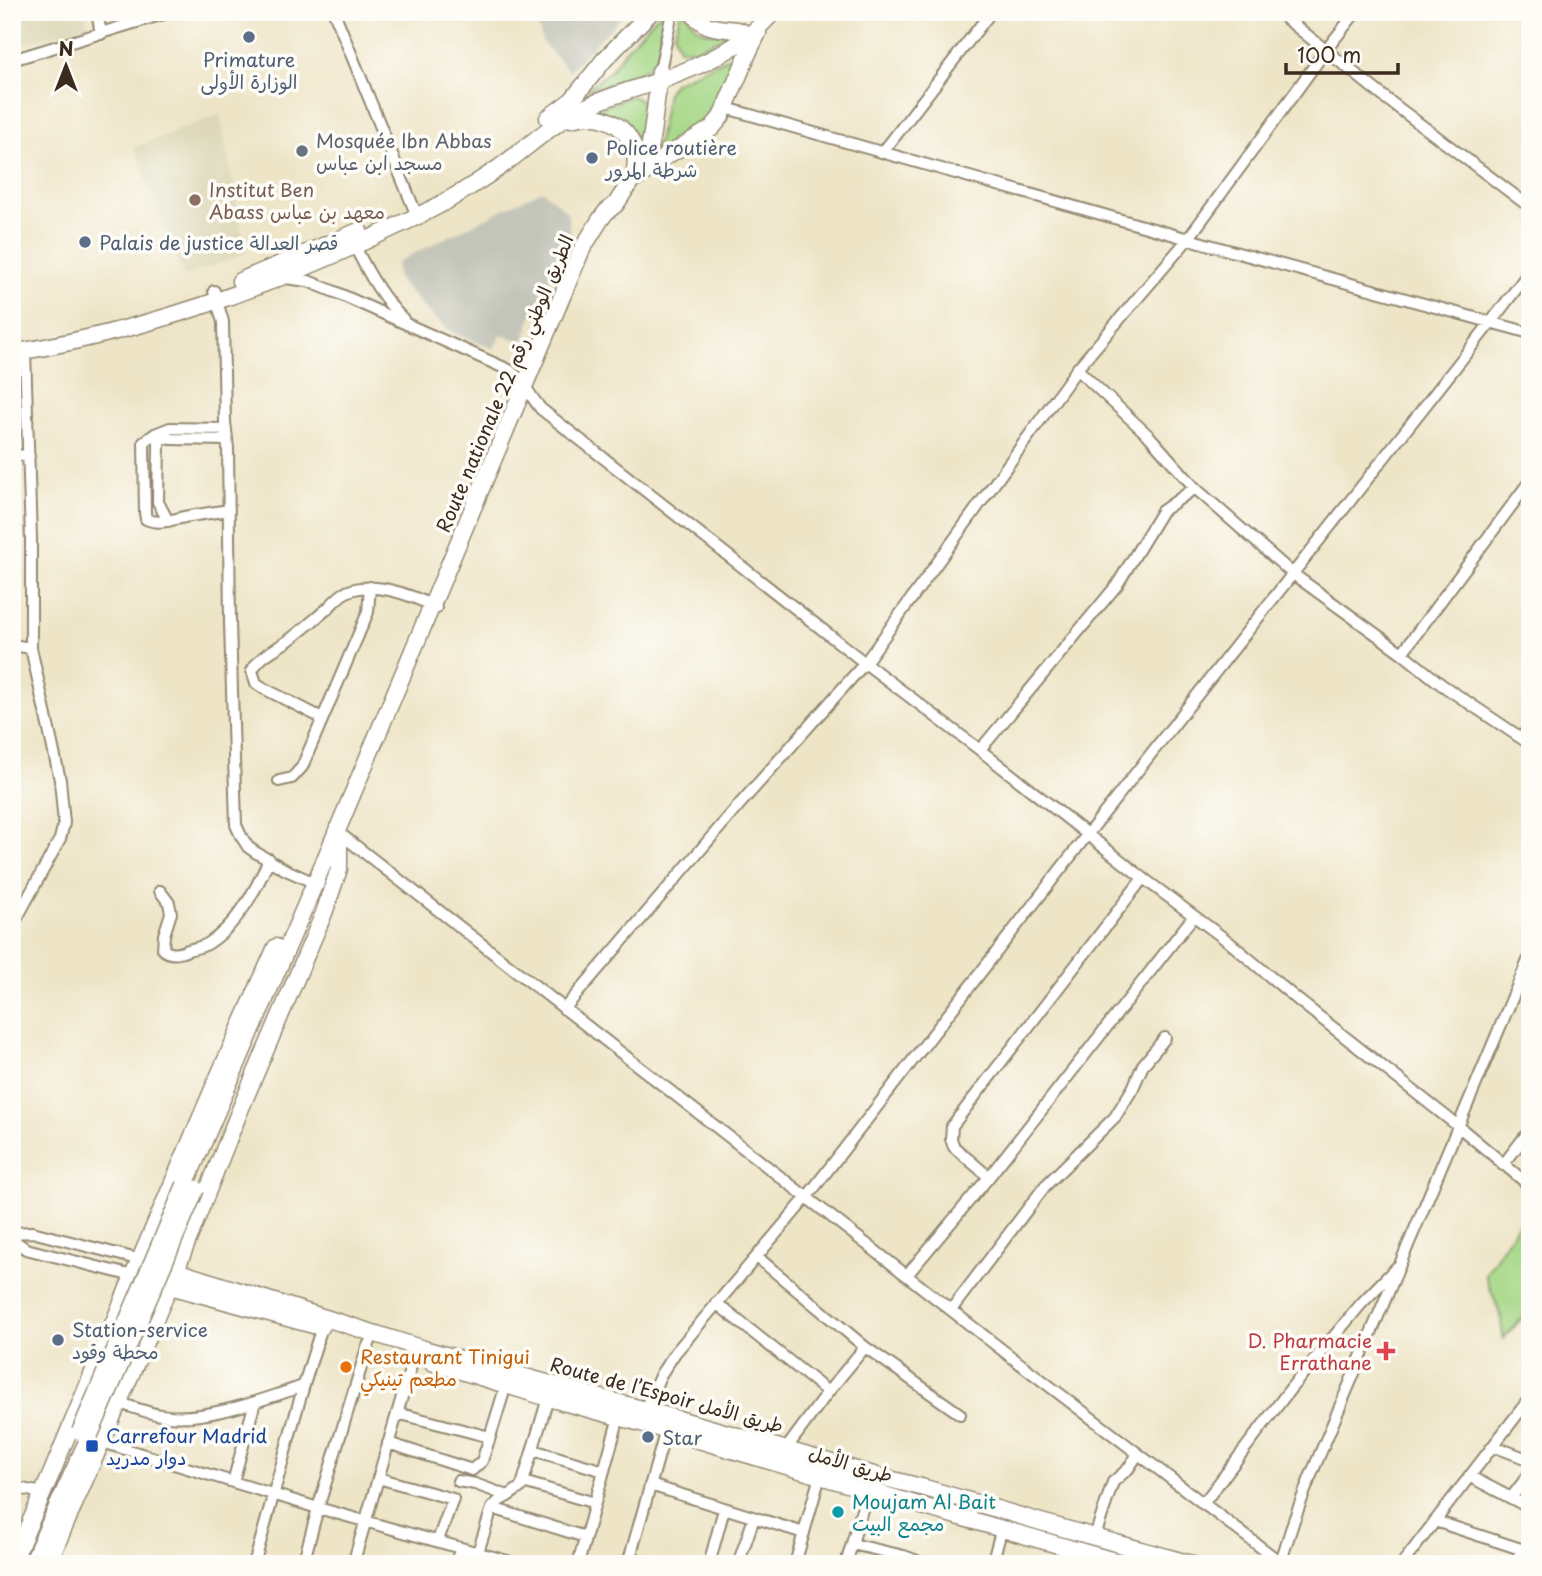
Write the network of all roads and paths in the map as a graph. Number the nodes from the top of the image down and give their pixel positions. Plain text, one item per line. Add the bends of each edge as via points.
1 (97, 12) edge
2 (170, 12) edge
3 (334, 12) edge
4 (651, 12) edge
5 (672, 12) edge
6 (692, 12) edge
7 (991, 12) edge
8 (1278, 12) edge
9 (1356, 12) edge
10 (765, 16) edge
11 (101, 34) junction
12 (745, 41) junction
13 (1326, 50) junction
14 (12, 60) edge
15 (660, 76) junction
16 (572, 100) junction
17 (726, 108) junction
18 (559, 123) junction
19 (883, 152) junction
20 (629, 186) junction
21 (1530, 207) edge
22 (415, 212) junction
23 (1188, 239) junction
24 (352, 240) junction
25 (1530, 271) edge
26 (276, 273) junction
27 (215, 296) junction
28 (1491, 322) junction
29 (407, 323) junction
30 (1530, 333) edge
31 (17, 349) edge
32 (1077, 369) junction
33 (527, 390) junction
34 (227, 434) junction
35 (160, 436) junction
36 (12, 456) edge
37 (29, 456) junction
38 (1530, 481) edge
39 (1195, 488) junction
40 (229, 510) junction
41 (168, 521) junction
42 (1293, 573) junction
43 (370, 587) junction
44 (435, 607) junction
45 (12, 645) edge
46 (31, 648) junction
47 (1402, 653) junction
48 (865, 663) junction
49 (322, 718) junction
50 (1530, 744) edge
51 (980, 750) junction
52 (279, 781) dead end
53 (1087, 835) junction
54 (341, 840) junction
55 (272, 861) junction
56 (1143, 878) junction
57 (318, 883) junction
58 (160, 891) dead end
59 (1193, 917) junction
60 (12, 927) edge
61 (1530, 956) edge
62 (564, 1009) junction
63 (1164, 1038) dead end
64 (1458, 1126) junction
65 (1530, 1130) edge
66 (1503, 1165) junction
67 (989, 1177) junction
68 (1530, 1186) edge
69 (807, 1197) junction
70 (12, 1233) edge
71 (12, 1239) edge
72 (757, 1257) junction
73 (141, 1260) junction
74 (1401, 1262) junction
75 (907, 1275) junction
76 (133, 1276) junction
77 (173, 1278) junction
78 (716, 1303) junction
79 (951, 1310) junction
80 (285, 1317) joint
81 (322, 1327) junction
82 (370, 1342) junction
83 (865, 1347) junction
84 (414, 1356) junction
85 (506, 1385) junction
86 (303, 1386) junction
87 (828, 1392) junction
88 (548, 1398) junction
89 (1530, 1398) edge
90 (255, 1402) junction
91 (119, 1403) junction
92 (397, 1413) junction
93 (960, 1413) dead end
94 (643, 1416) junction
95 (619, 1417) junction
96 (666, 1430) junction
97 (91, 1437) junction
98 (490, 1437) junction
99 (388, 1443) junction
100 (1493, 1446) junction
101 (786, 1449) junction
102 (533, 1450) junction
103 (1138, 1454) junction
104 (1530, 1460) edge
105 (472, 1470) junction
106 (604, 1471) junction
107 (1530, 1473) edge
108 (820, 1476) junction
109 (1469, 1476) junction
110 (378, 1478) junction
111 (458, 1481) junction
112 (233, 1482) junction
113 (523, 1482) junction
114 (650, 1485) junction
115 (12, 1487) edge
116 (868, 1489) junction
117 (43, 1493) junction
118 (274, 1494) junction
119 (508, 1496) junction
120 (1511, 1498) junction
121 (453, 1499) junction
122 (595, 1503) junction
123 (1203, 1504) junction
124 (318, 1508) junction
125 (492, 1508) junction
126 (1530, 1508) edge
127 (724, 1509) junction
128 (754, 1518) junction
129 (366, 1521) junction
130 (1435, 1521) junction
131 (1002, 1528) junction
132 (804, 1533) junction
133 (1095, 1536) junction
134 (585, 1537) junction
135 (438, 1540) junction
136 (852, 1545) junction
137 (461, 1548) junction
138 (1527, 1550) edge
139 (478, 1552) junction
140 (1072, 1556) edge
141 (500, 1561) edge
142 (629, 1561) edge
143 (357, 1563) edge
144 (1123, 1563) edge
145 (1280, 1563) edge
146 (1405, 1563) edge
147 (12, 1564) edge
148 (24, 1564) edge
149 (32, 1564) edge
150 (48, 1564) edge
151 (254, 1564) edge
152 (303, 1564) edge
153 (455, 1564) edge
154 (518, 1564) edge
155 (578, 1564) edge
156 (651, 1564) edge
157 (709, 1564) edge
158 (738, 1564) edge
159 (795, 1564) edge
160 (846, 1564) edge
161 (925, 1564) edge
162 (992, 1564) edge
163 (1191, 1564) edge
164 (1516, 1564) edge

1 - 11 street
2 - 11 street
3 - 22 street
4 - 16 highway
5 - 15 street
6 - 12 highway via 709,27
7 - 19 street
8 - 13 street
9 - 13 street
10 - 12 highway
11 - 14 street
12 - 15 highway
12 - 17 highway
13 - 21 street
13 - 23 street
15 - 16 highway
15 - 18 highway via 582,108
15 - 20 highway via 649,149
16 - 22 highway via 495,160
17 - 19 street
17 - 20 highway via 712,128 660,160
18 - 20 highway via 595,116 618,125 635,152
18 - 22 highway via 450,199
19 - 23 street
20 - 33 highway, Route nationale 22 الطريق الوطني رقم via 582,249
22 - 24 highway
23 - 28 street
23 - 32 street
24 - 26 highway
24 - 29 street via 384,298
25 - 28 street
26 - 27 highway
26 - 29 street via 320,285
27 - 31 highway
27 - 34 street via 223,322
28 - 30 street
28 - 42 street
29 - 33 street via 509,370
31 - 37 street
32 - 39 street via 1150,437
32 - 48 street
33 - 44 highway, Route nationale 22 الطريق الوطني رقم
33 - 48 street via 541,409
34 - 35 street
34 - 40 street
35 - 41 street via 158,502
35 - 41 street via 144,442 145,513 152,522
36 - 37 street
37 - 46 street
38 - 47 street
39 - 42 street
39 - 51 street via 1163,511 1117,586
40 - 41 street
40 - 55 street via 236,825 248,847
42 - 47 street
42 - 53 street
43 - 44 street
43 - 49 street via 368,611
43 - 49 street via 340,595 252,671 263,688
44 - 54 highway, Route nationale 22 الطريق الوطني رقم
44 - 57 highway, Route nationale 22 الطريق الوطني رقم
45 - 46 street
46 - 60 street via 60,780 64,823 60,839
47 - 50 street
48 - 51 street
48 - 62 street
49 - 52 street via 303,767 292,778
51 - 53 street
53 - 56 street
53 - 69 street
54 - 57 highway, Route nationale 22 الطريق الوطني رقم
54 - 62 street
54 - 77 highway via 339,869 324,912
55 - 57 street
55 - 58 street via 231,924 208,944 180,953 163,949 171,913
56 - 59 street
56 - 67 street via 953,1126 954,1147
57 - 73 highway via 294,909
57 - 97 highway, Route nationale 22 الطريق الوطني رقم, bridge
59 - 64 street
59 - 67 street
61 - 64 street
62 - 69 street
63 - 79 street via 1143,1065 1115,1117 1045,1186
64 - 66 street
64 - 74 street
65 - 66 street
66 - 68 street
67 - 75 street
69 - 72 street
69 - 75 street
70 - 73 street, Route de l’Espoir طريق الأمل via 32,1232
71 - 76 street, Route de l’Espoir طريق الأمل via 26,1248
72 - 78 street
72 - 83 street
73 - 76 highway
73 - 77 highway, Route de l’Espoir طريق الأمل
74 - 123 street via 1291,1388
74 - 145 street via 1309,1480
75 - 79 street
76 - 77 highway, Route de l’Espoir طريق الأمل
76 - 117 highway
77 - 80 highway, Route de l’Espoir طريق الأمل
77 - 91 highway
77 - 94 highway, Route de l’Espoir طريق الأمل
78 - 87 street
78 - 94 street via 661,1374
79 - 103 street
80 - 81 highway, طريق الأمل
81 - 82 highway, طريق الأمل
81 - 86 street
82 - 84 highway, طريق الأمل
82 - 124 street
83 - 87 street
83 - 93 street
84 - 85 highway, طريق الأمل
84 - 92 street
85 - 88 highway, طريق الأمل
85 - 98 street
86 - 90 street
86 - 118 street
87 - 101 street
88 - 95 highway, طريق الأمل
88 - 102 street
89 - 100 street
90 - 91 street via 179,1416
90 - 112 street
91 - 97 highway
92 - 98 street
92 - 99 street
94 - 95 highway, طريق الأمل
94 - 96 highway, طريق الأمل
94 - 101 highway, Route de l’Espoir طريق الأمل
95 - 106 street
96 - 108 highway, طريق الأمل
96 - 114 street
97 - 112 street
97 - 148 highway
97 - 149 highway
97 - 150 highway
98 - 105 street via 482,1461
99 - 105 street
99 - 110 street
100 - 104 street
100 - 109 street
101 - 133 highway, Route de l’Espoir طريق الأمل
102 - 106 street
102 - 113 street
103 - 123 street
103 - 133 street via 1113,1482
105 - 111 street
106 - 122 street
107 - 120 street
108 - 116 highway, طريق الأمل
108 - 132 street
109 - 120 street
109 - 130 street
110 - 121 street
110 - 129 street
111 - 119 street
111 - 121 street
112 - 118 street
113 - 119 street
113 - 122 street
114 - 127 street
114 - 142 street
115 - 117 street
116 - 131 highway, طريق الأمل
116 - 136 street
117 - 147 highway
118 - 124 street
118 - 151 street
119 - 125 street
120 - 126 street
121 - 135 street
122 - 134 street
123 - 145 street
124 - 129 street
124 - 152 street
125 - 134 street
125 - 139 street
127 - 128 street
127 - 157 street
128 - 132 street
128 - 158 street
129 - 135 street
129 - 143 street
130 - 138 street
130 - 146 street
131 - 140 highway, طريق الأمل
131 - 162 street
132 - 159 street
133 - 163 highway, Route de l’Espoir طريق الأمل
134 - 155 street
135 - 137 street
136 - 160 street
136 - 161 street
137 - 139 street
137 - 153 street
138 - 164 street
139 - 141 street
140 - 144 highway, طريق الأمل
141 - 154 street
142 - 156 street

